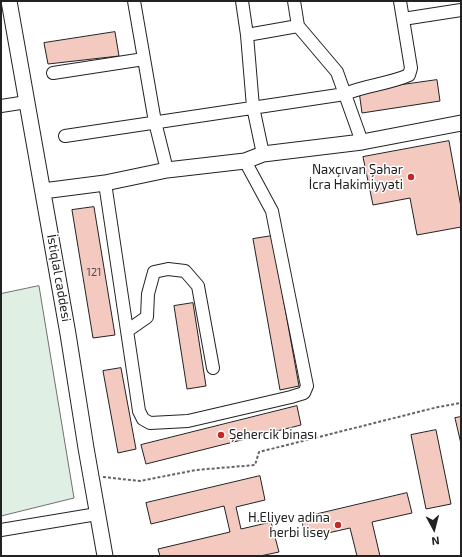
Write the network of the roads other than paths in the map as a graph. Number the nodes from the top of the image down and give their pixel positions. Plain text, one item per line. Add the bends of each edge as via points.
1 (9, 1) edge
2 (134, 1) edge
3 (242, 1) edge
4 (294, 1) edge
5 (400, 1) edge
6 (461, 10) edge
7 (403, 19) junction
8 (298, 26) junction
9 (247, 35) junction
10 (144, 59) junction
11 (53, 72) dead end
12 (345, 94) junction
13 (27, 102) junction
14 (1, 106) edge
15 (253, 107) junction
16 (155, 122) junction
17 (461, 123) edge
18 (65, 136) dead end
19 (362, 142) junction
20 (263, 154) junction
21 (245, 161) junction
22 (167, 170) junction
23 (105, 183) junction
24 (43, 191) junction
25 (127, 331) junction
26 (214, 368) dead end
27 (97, 514) junction
28 (1, 530) edge
29 (105, 556) edge

1 - 13 main road, İstiqlal caddesi
2 - 10 street
3 - 9 street
4 - 8 street
5 - 7 street
6 - 7 street
7 - 12 street via 411,68 409,74
8 - 9 street
8 - 12 street via 338,72
9 - 15 street
10 - 11 street
10 - 16 street
12 - 15 street
12 - 19 street
13 - 14 street
13 - 24 main road, İstiqlal caddesi
15 - 16 street
15 - 20 street
16 - 18 street
16 - 22 street
17 - 19 main road
19 - 20 main road
20 - 21 main road
21 - 22 main road
21 - 25 street via 272,211 307,386 304,393 188,421 150,422 143,418 140,411
22 - 23 main road
23 - 24 main road
23 - 25 street
24 - 27 main road, İstiqlal caddesi
25 - 26 street via 147,317 148,294 154,272 168,269 185,271 198,286
27 - 28 street
27 - 29 main road, İstiqlal caddesi

